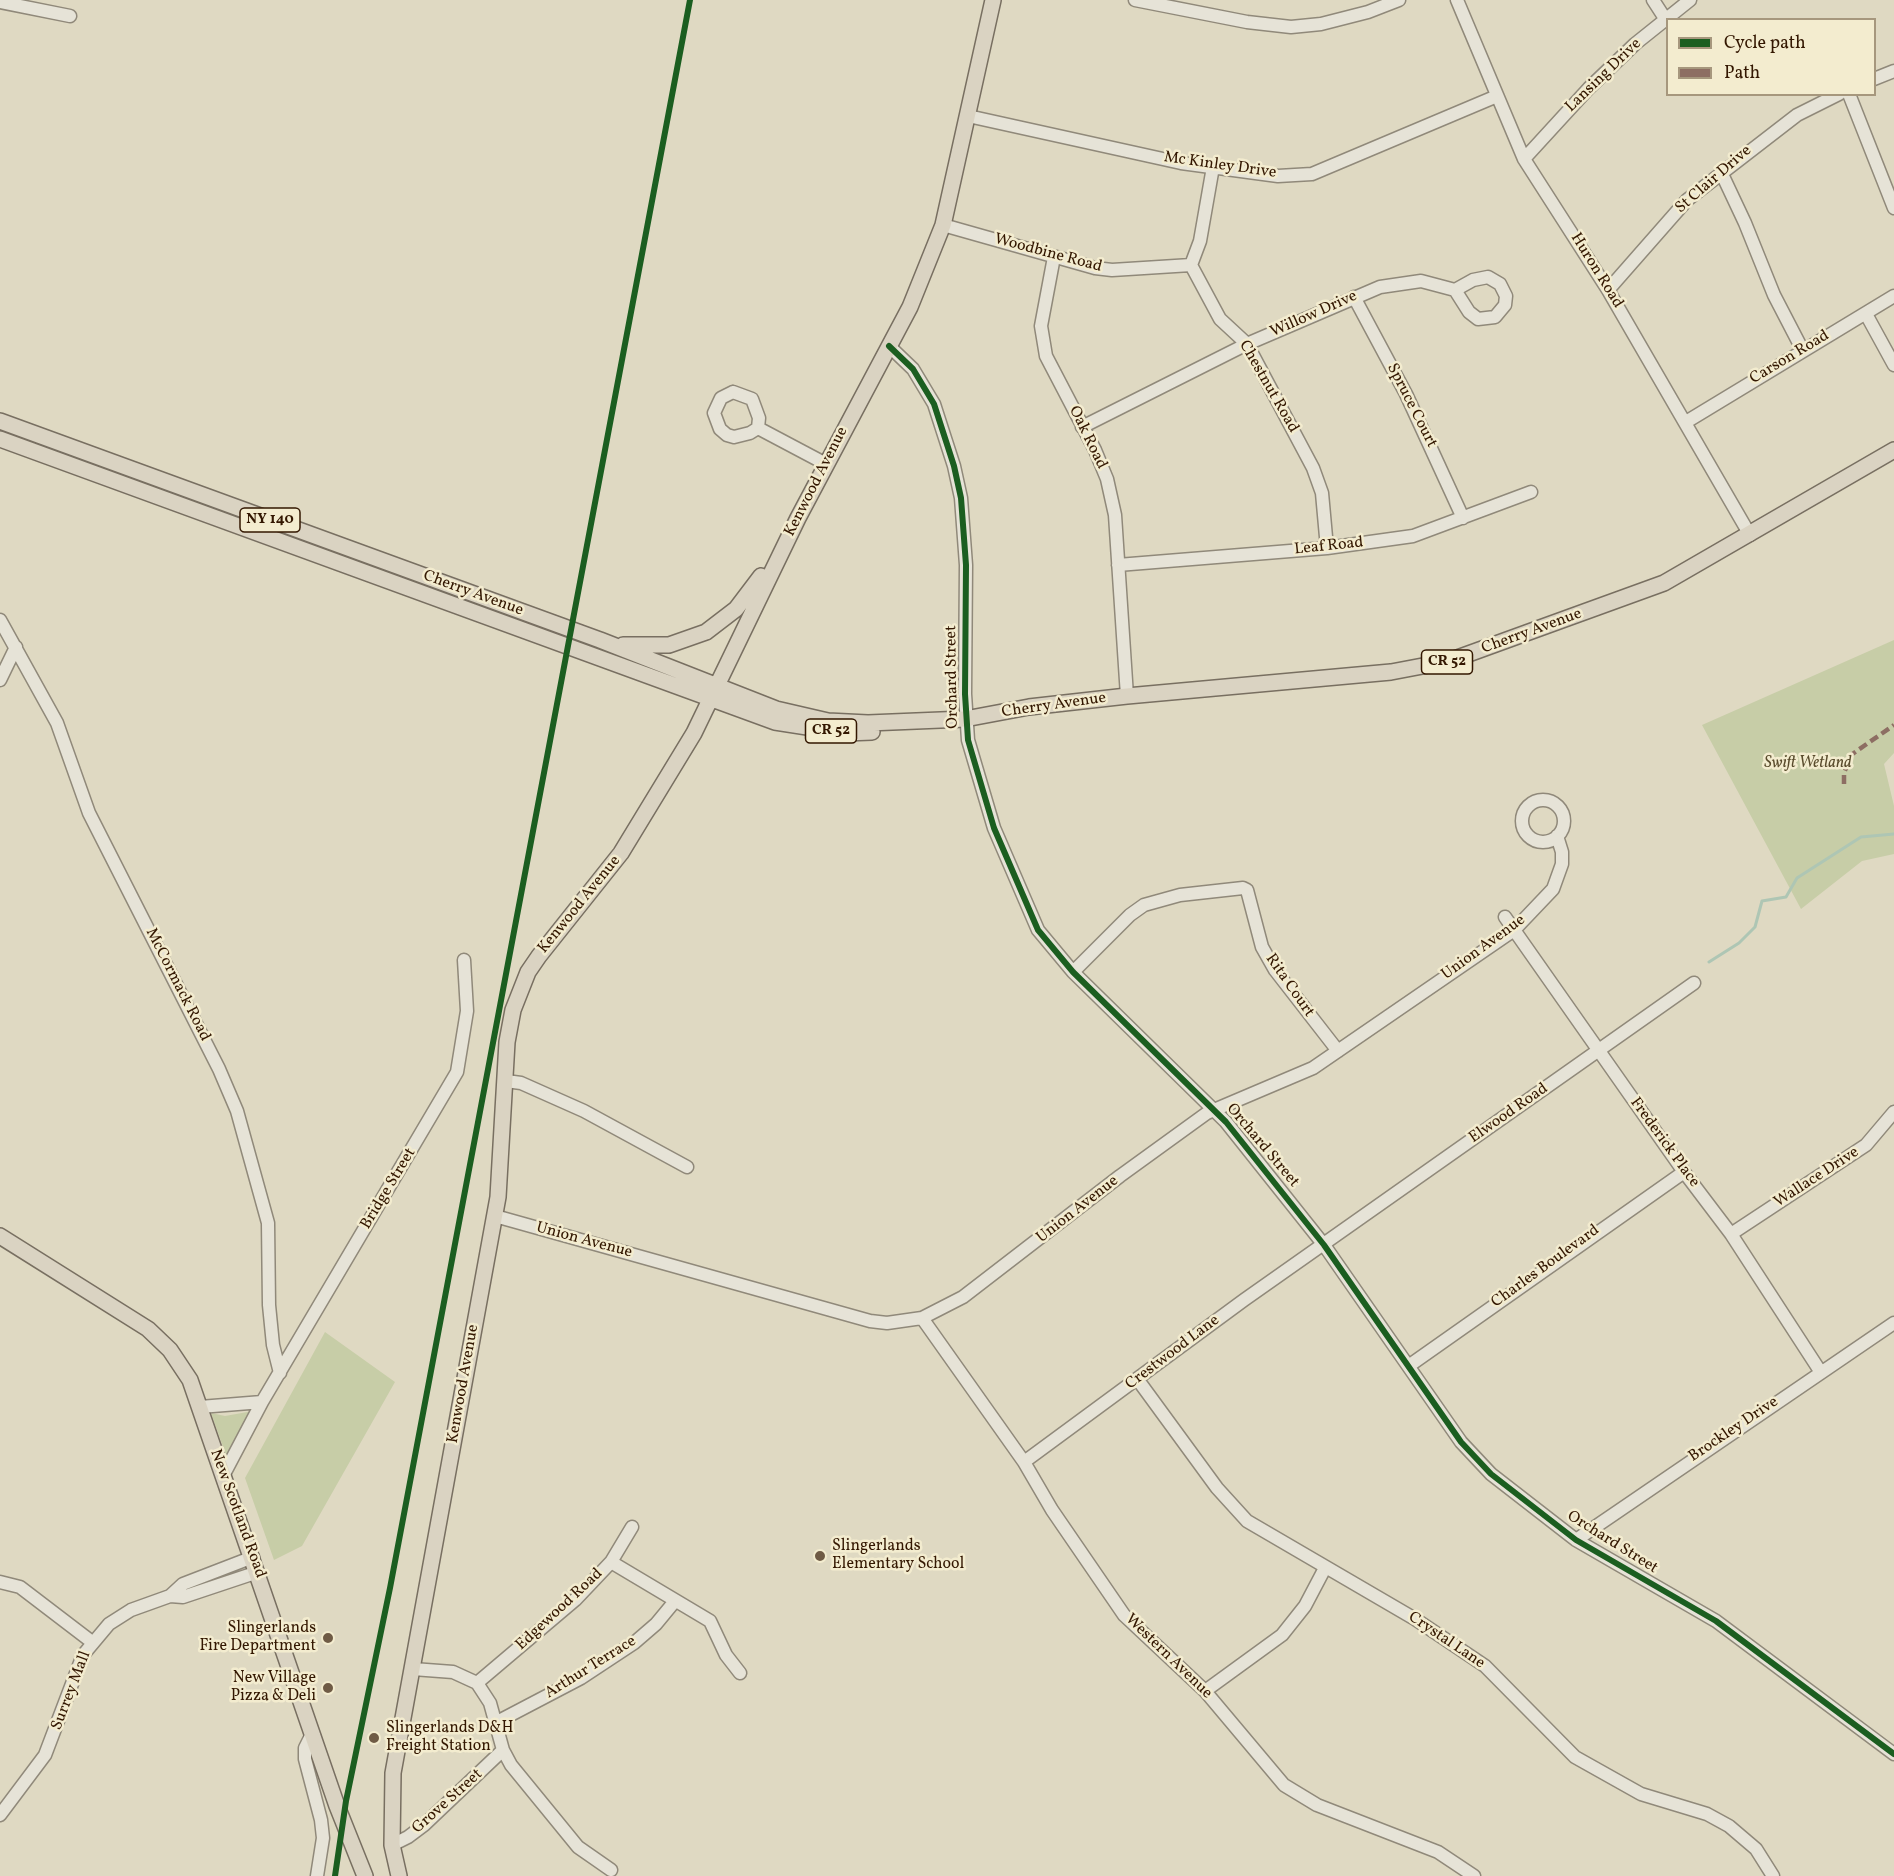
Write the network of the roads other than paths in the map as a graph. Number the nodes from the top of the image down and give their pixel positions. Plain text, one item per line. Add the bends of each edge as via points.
1 (993, 0) edge
2 (1135, 0) edge
3 (1399, 0) edge
4 (1457, 0) edge
5 (1653, 0) edge
6 (1690, 0) edge
7 (0, 2) edge
8 (70, 16) dead end
9 (1668, 18) edge
10 (1666, 20) joint
11 (1894, 71) edge
12 (1876, 79) edge
13 (1497, 96) junction
14 (1835, 96) edge
15 (1850, 96) edge
16 (968, 116) junction
17 (1524, 159) junction
18 (1213, 168) junction
19 (1721, 172) junction
20 (1894, 208) edge
21 (943, 225) junction
22 (1054, 257) junction
23 (1191, 265) junction
24 (1455, 290) dead end
25 (1608, 290) junction
26 (1894, 296) edge
27 (1354, 297) junction
28 (1866, 314) junction
29 (1247, 344) junction
30 (889, 346) junction
31 (1802, 349) junction
32 (1894, 364) edge
33 (0, 421) edge
34 (1686, 422) junction
35 (1082, 427) junction
36 (758, 428) dead end
37 (0, 439) edge
38 (1894, 450) edge
39 (826, 464) junction
40 (1532, 492) dead end
41 (798, 518) junction
42 (1463, 518) junction
43 (1750, 535) junction
44 (1327, 548) junction
45 (1118, 565) junction
46 (0, 620) edge
47 (600, 640) junction
48 (16, 647) junction
49 (0, 680) edge
50 (713, 693) junction
51 (1127, 696) junction
52 (960, 719) junction
53 (1557, 836) dead end
54 (1505, 916) dead end
55 (1514, 930) junction
56 (464, 960) dead end
57 (1073, 972) junction
58 (1694, 983) dead end
59 (1338, 1051) junction
60 (1599, 1052) junction
61 (506, 1081) junction
62 (1215, 1110) junction
63 (1894, 1112) edge
64 (687, 1167) dead end
65 (1684, 1172) junction
66 (495, 1216) junction
67 (1731, 1234) junction
68 (0, 1236) edge
69 (1324, 1245) junction
70 (922, 1318) junction
71 (1894, 1323) edge
72 (1410, 1365) junction
73 (1820, 1371) junction
74 (280, 1373) junction
75 (1138, 1380) junction
76 (262, 1402) junction
77 (200, 1407) junction
78 (1024, 1462) junction
79 (223, 1476) junction
80 (632, 1527) dead end
81 (1576, 1540) junction
82 (253, 1557) junction
83 (611, 1562) junction
84 (1325, 1568) junction
85 (258, 1572) junction
86 (0, 1582) edge
87 (170, 1596) junction
88 (675, 1601) junction
89 (92, 1642) junction
90 (413, 1669) junction
91 (740, 1673) dead end
92 (477, 1683) junction
93 (1205, 1691) junction
94 (497, 1722) junction
95 (314, 1736) junction
96 (503, 1750) junction
97 (1894, 1754) edge
98 (0, 1815) edge
99 (392, 1845) junction
100 (611, 1870) dead end
101 (317, 1876) edge
102 (365, 1876) edge
103 (399, 1876) edge
104 (1474, 1876) edge
105 (1773, 1876) edge

1 - 16 main road, Kenwood Avenue / NY 140
2 - 3 street via 1291,27 1322,24
4 - 13 street, Huron Road
5 - 10 street
6 - 9 street, Lansing Drive
7 - 8 street
10 - 17 street, Lansing Drive via 1589,88
11 - 12 street
13 - 17 street, Huron Road
13 - 18 street, Mc Kinley Drive via 1312,174 1278,176
14 - 19 street, St Clair Drive via 1797,115
15 - 20 street
16 - 18 street, Mc Kinley Drive
16 - 21 main road, Kenwood Avenue / NY 140
17 - 25 street, Huron Road
18 - 23 street via 1200,241
19 - 25 street, St Clair Drive via 1687,200
19 - 31 street
21 - 22 street, Woodbine Road
21 - 30 main road, Kenwood Avenue / NY 140 via 910,307
22 - 23 street, Woodbine Road via 1112,270
22 - 35 street, Oak Road via 1041,326 1046,356
23 - 29 street, Chestnut Road via 1220,319
24 - 27 street, Willow Drive via 1407,281
25 - 34 street, Huron Road
26 - 28 street, Carson Road
27 - 29 street, Willow Drive
27 - 42 street, Spruce Court via 1406,394
28 - 31 street, Carson Road
28 - 32 street
29 - 35 street, Willow Drive
29 - 44 street, Chestnut Road via 1313,468 1322,493
30 - 39 main road, Kenwood Avenue / NY 140
30 - 52 street, Orchard Street via 913,369 934,404 961,498 966,565
31 - 34 street, Carson Road
33 - 47 main road, Cherry Avenue / NY 140
34 - 43 street, Huron Road
35 - 45 street, Oak Road via 1107,479 1115,515
36 - 39 street
37 - 50 main road, Cherry Avenue / NY 140 via 597,658
38 - 43 main road, Cherry Avenue / CR 52
39 - 41 main road, Kenwood Avenue / NY 140
40 - 42 street, Leaf Road
41 - 47 main road, NY 140 via 753,589 717,625 694,638 669,645 638,646
41 - 50 main road, Kenwood Avenue / NY 140
42 - 44 street, Leaf Road via 1413,536
43 - 51 main road, Cherry Avenue / CR 52 via 1654,587 1449,661 1391,672
44 - 45 street, Leaf Road
45 - 51 street, Oak Road
46 - 48 street, McCormack Road
47 - 50 main road, Cherry Avenue / CR 52
48 - 49 street
48 - 74 street, McCormack Road via 57,723 89,813 237,1111 268,1223 269,1305
50 - 52 main road, Cherry Avenue / CR 52 via 828,721
50 - 61 main road, Kenwood Avenue via 694,733 621,853 528,972 510,1028
51 - 52 main road, Cherry Avenue / CR 52
52 - 57 street, Orchard Street via 994,828 1023,899 1038,930
53 - 55 street, Union Avenue via 1562,864 1553,889
54 - 55 street, Frederick Place
55 - 59 street, Union Avenue
55 - 60 street, Frederick Place
56 - 74 street, Bridge Street via 467,1011 457,1072
57 - 59 street, Rita Court via 1144,905 1239,887 1247,890 1256,931 1275,970
57 - 62 street, Orchard Street
58 - 60 street, Elwood Road
59 - 62 street, Union Avenue via 1294,1077 1274,1082
60 - 65 street, Frederick Place
60 - 69 street, Elwood Road
61 - 64 street via 521,1083 584,1111
61 - 66 main road, Kenwood Avenue
62 - 69 street, Orchard Street
62 - 70 street, Union Avenue via 1120,1176 963,1297
63 - 67 street, Wallace Drive via 1866,1145
65 - 67 street, Frederick Place
65 - 72 street, Charles Boulevard
66 - 70 street, Union Avenue via 870,1321
66 - 90 main road, Kenwood Avenue
67 - 73 street, Frederick Place
68 - 77 main road, New Scotland Road via 148,1329 179,1362
69 - 72 street, Orchard Street
69 - 75 street, Crestwood Lane
70 - 78 street, Western Avenue
71 - 73 street, Brockley Drive
72 - 81 street, Orchard Street via 1461,1442 1491,1474
73 - 81 street, Brockley Drive
74 - 76 street, Bridge Street
75 - 78 street, Crestwood Lane
75 - 84 street, Crystal Lane via 1239,1513 1260,1530
76 - 77 street
76 - 79 street, Bridge Street
77 - 79 main road, New Scotland Road
78 - 93 street, Western Avenue via 1124,1615
79 - 82 main road, New Scotland Road
80 - 83 street, Edgewood Road
81 - 97 street, Orchard Street via 1716,1621
82 - 85 main road, New Scotland Road
82 - 87 street, Surrey Mall via 183,1584
83 - 88 street
83 - 92 street, Edgewood Road via 575,1600
84 - 93 street via 1305,1606 1282,1635
84 - 105 street, Crystal Lane via 1415,1619 1485,1666 1582,1762 1641,1794 1707,1814 1729,1826 1756,1850
85 - 87 street, Surrey Mall via 183,1597
85 - 95 main road, New Scotland Road
86 - 89 street via 20,1587
87 - 89 street, Surrey Mall via 131,1610 109,1624
88 - 91 street via 710,1621 726,1655
88 - 94 street, Arthur Terrace via 634,1643 581,1678
89 - 98 street, Surrey Mall via 77,1670 45,1755
90 - 92 street via 453,1672
90 - 99 main road, Kenwood Avenue via 393,1773
92 - 94 street
93 - 104 street, Western Avenue via 1292,1792 1438,1852
94 - 96 street
95 - 101 street via 305,1748 305,1759 322,1829
95 - 102 main road, New Scotland Road
96 - 99 street, Grove Street via 424,1825
96 - 100 street via 579,1847
99 - 103 main road, Kenwood Avenue

